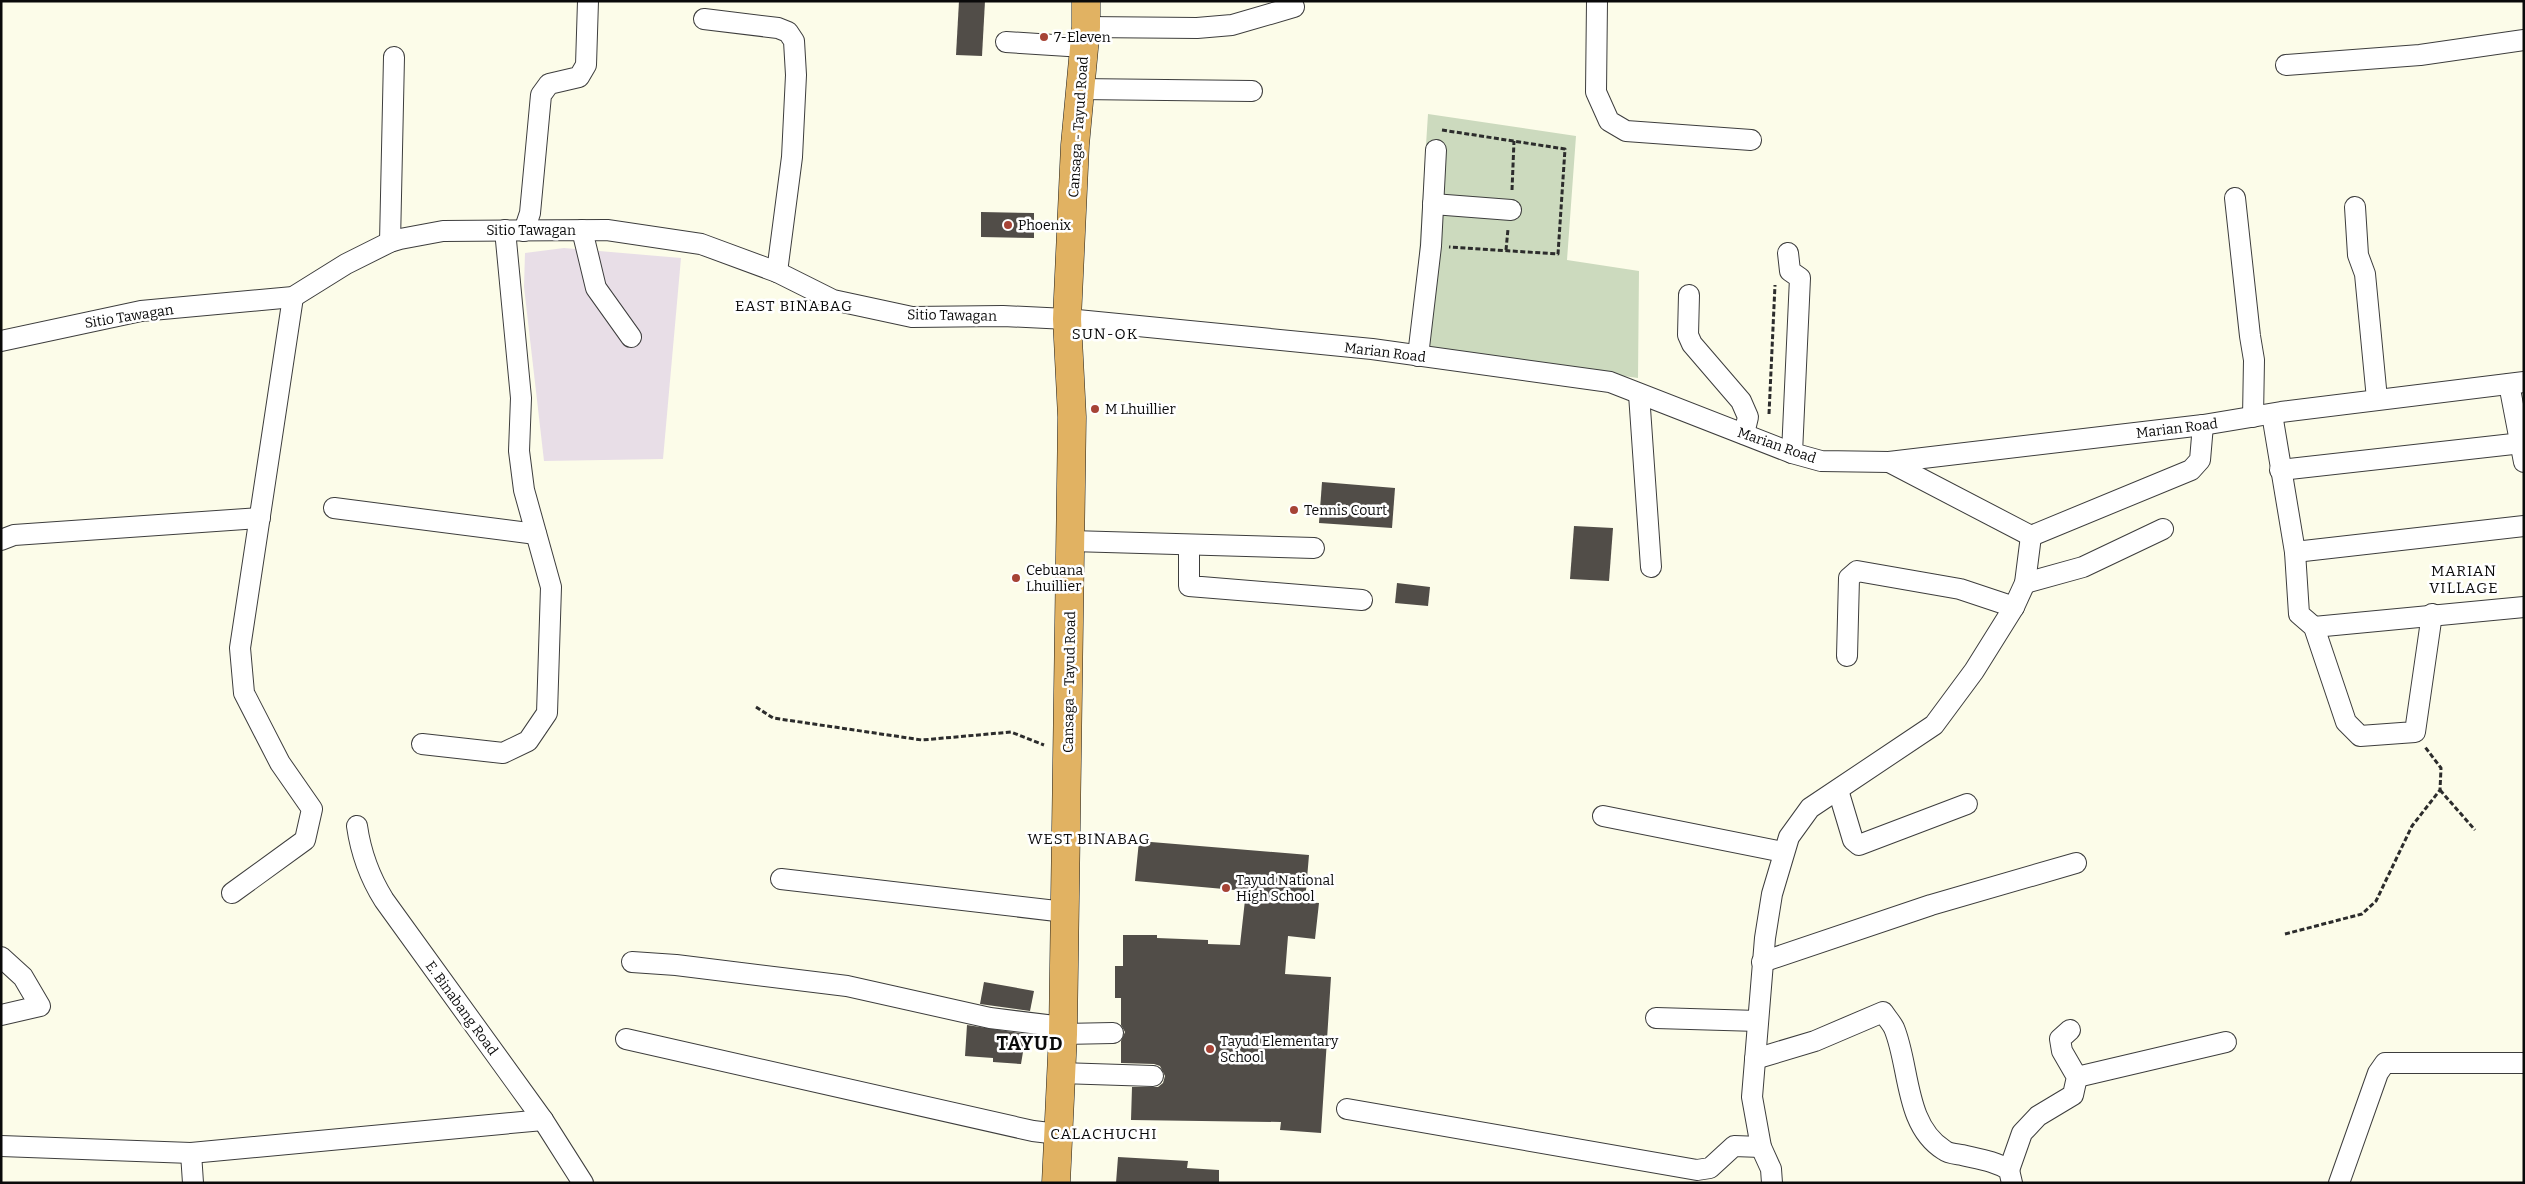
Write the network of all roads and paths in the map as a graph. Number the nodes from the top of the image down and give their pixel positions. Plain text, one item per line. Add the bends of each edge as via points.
1 (588, 1) edge
2 (1597, 1) edge
3 (1294, 7) dead end
4 (704, 19) dead end
5 (1085, 25) edge
6 (2524, 40) edge
7 (1006, 42) dead end
8 (394, 57) dead end
9 (2286, 65) dead end
10 (1079, 89) junction
11 (1252, 91) dead end
12 (1751, 140) dead end
13 (1436, 150) dead end
14 (2235, 198) dead end
15 (1433, 204) junction
16 (2355, 207) dead end
17 (1511, 210) dead end
18 (582, 230) junction
19 (514, 231) junction
20 (390, 242) junction
21 (1793, 267) joint
22 (777, 272) junction
23 (1689, 295) dead end
24 (293, 298) junction
25 (1067, 319) junction
26 (631, 337) dead end
27 (1, 341) edge
28 (1418, 356) junction
29 (2516, 383) edge
30 (1639, 394) junction
31 (2377, 399) junction
32 (2262, 415) junction
33 (2204, 426) junction
34 (1744, 434) junction
35 (1768, 444) junction
36 (1792, 453) junction
37 (2523, 453) edge
38 (1889, 462) junction
39 (2280, 470) junction
40 (334, 508) dead end
41 (260, 518) junction
42 (2524, 526) edge
43 (2163, 530) dead end
44 (536, 534) junction
45 (2031, 536) junction
46 (1, 540) edge
47 (1071, 541) junction
48 (1189, 546) junction
49 (1314, 548) dead end
50 (2294, 552) junction
51 (1651, 568) dead end
52 (2025, 583) junction
53 (1362, 600) dead end
54 (2014, 607) junction
55 (2524, 607) edge
56 (2432, 614) junction
57 (2314, 627) junction
58 (1847, 656) dead end
59 (756, 706) dead end
60 (2415, 732) junction
61 (422, 744) dead end
62 (1068, 754) junction
63 (1838, 790) junction
64 (2440, 790) junction
65 (1967, 804) dead end
66 (1603, 816) dead end
67 (357, 826) dead end
68 (2475, 830) dead end
69 (1783, 852) junction
70 (2076, 863) dead end
71 (781, 879) dead end
72 (232, 892) dead end
73 (1065, 912) junction
74 (2285, 934) dead end
75 (1, 957) edge
76 (632, 962) dead end
77 (1762, 962) junction
78 (1, 1015) edge
79 (1656, 1018) dead end
80 (1758, 1021) junction
81 (1063, 1030) junction
82 (2070, 1030) dead end
83 (1113, 1034) dead end
84 (626, 1039) dead end
85 (2226, 1042) dead end
86 (1755, 1059) junction
87 (2524, 1063) edge
88 (1060, 1073) junction
89 (1153, 1076) dead end
90 (2077, 1078) junction
91 (1347, 1108) dead end
92 (543, 1120) junction
93 (1058, 1134) junction
94 (1, 1146) edge
95 (1760, 1147) junction
96 (190, 1153) junction
97 (2011, 1177) edge
98 (193, 1183) edge
99 (583, 1183) edge
100 (1056, 1183) edge
101 (1772, 1183) edge
102 (2339, 1183) edge

1 - 19 street via 586,65 580,77 549,84 541,95 530,213
2 - 12 street via 1596,92 1609,121 1626,131
3 - 5 street via 1232,25 1198,28
4 - 22 street via 778,28 788,32 794,41 796,74 792,157
5 - 7 street
5 - 10 highway, Cansaga - Tayud Road
6 - 9 street via 2420,55
8 - 20 street
10 - 11 street
10 - 25 highway, Cansaga - Tayud Road
13 - 15 street
14 - 32 street
15 - 17 street
15 - 28 street
16 - 31 street via 2358,255 2366,274
18 - 19 street, Sitio Tawagan
18 - 22 street, Sitio Tawagan via 607,230 701,244
18 - 26 street via 596,288
19 - 20 street, Sitio Tawagan via 443,231
19 - 44 street via 521,398 519,451 524,490
20 - 24 street, Sitio Tawagan via 346,264
21 - 35 path via 1779,275 1774,288
21 - 36 street
22 - 25 street, Sitio Tawagan via 833,300 912,317
23 - 34 street via 1688,335 1692,344 1741,401 1748,417
24 - 27 street, Sitio Tawagan via 141,311
24 - 41 street
25 - 28 street, Marian Road
25 - 47 highway, Cansaga - Tayud Road via 1072,417
28 - 30 street, Marian Road via 1610,382
29 - 31 street, Marian Road
29 - 37 street
30 - 34 street, Marian Road
30 - 51 street
31 - 32 street, Marian Road
32 - 33 street, Marian Road
32 - 39 street
33 - 38 street, Marian Road
33 - 45 street via 2200,460 2191,470
34 - 35 street, Marian Road
35 - 36 street, Marian Road
36 - 38 street, Marian Road via 1821,461
37 - 39 street
38 - 45 street
39 - 50 street
40 - 44 street
41 - 46 street via 14,535
41 - 72 street via 240,648 244,693 280,763 312,809 305,840
42 - 50 street
43 - 52 street via 2084,567
44 - 61 street via 551,588 547,713 528,741 503,753
45 - 52 street
47 - 48 street
47 - 62 highway, Cansaga - Tayud Road
48 - 49 street
48 - 53 street via 1189,586
50 - 57 street via 2299,614
52 - 54 street
54 - 58 street via 1960,589 1857,571 1849,578
54 - 63 street via 1974,671 1934,725
55 - 56 street
56 - 57 street
56 - 60 street
57 - 60 street via 2351,729 2360,736
59 - 62 path via 773,718 922,740 1011,732
60 - 64 path via 2441,768
62 - 73 highway, Cansaga - Tayud Road
63 - 65 street via 1853,840 1859,845
63 - 69 street via 1810,808 1789,837
64 - 68 path
64 - 74 path via 2412,826 2376,901 2362,914
66 - 69 street
67 - 92 street, E. Binabang Road via 370,876 384,900
69 - 77 street via 1772,894
70 - 77 street via 1931,905
71 - 73 street
73 - 81 highway, Cansaga - Tayud Road
75 - 78 street via 23,978 40,1006
76 - 81 street via 847,986 990,1018
77 - 80 street
79 - 80 street
80 - 86 street
81 - 83 street
81 - 88 highway, Cansaga - Tayud Road
82 - 90 street via 2060,1039 2062,1051
84 - 93 street
85 - 90 street
86 - 95 street via 1752,1097
86 - 97 street via 1815,1041 1883,1012 1893,1027 1902,1053 1908,1087 1920,1121 1932,1139 1945,1151 1998,1163
87 - 102 street via 2385,1062 2378,1073
88 - 89 street
88 - 93 highway, Cansaga - Tayud Road
90 - 97 street via 2073,1095 2038,1116 2022,1133
91 - 95 street via 1697,1170 1710,1168 1734,1146
92 - 96 street
92 - 99 street, E. Binabang Road
93 - 100 highway, Cansaga - Tayud Road
94 - 96 street
95 - 101 street via 1771,1169
96 - 98 street

